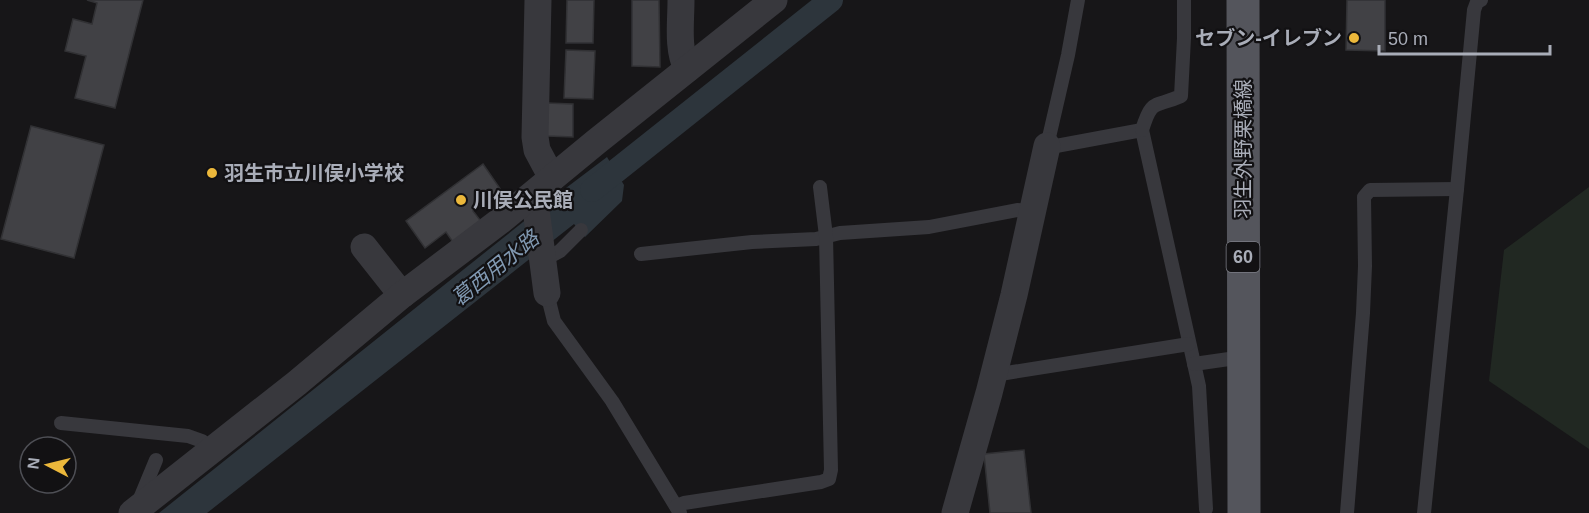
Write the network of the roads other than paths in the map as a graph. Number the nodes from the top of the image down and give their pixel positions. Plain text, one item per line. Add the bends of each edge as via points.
1 (538, 0) edge
2 (681, 0) edge
3 (774, 0) edge
4 (1078, 0) edge
5 (1184, 0) edge
6 (1242, 0) edge
7 (1481, 0) edge
8 (687, 69) junction
9 (1142, 130) junction
10 (1047, 146) junction
11 (820, 187) dead end
12 (1457, 189) junction
13 (541, 195) junction
14 (1033, 211) junction
15 (581, 230) dead end
16 (826, 236) junction
17 (364, 248) dead end
18 (641, 254) dead end
19 (543, 258) junction
20 (547, 293) joint
21 (402, 295) junction
22 (1189, 344) junction
23 (1243, 357) junction
24 (1194, 364) junction
25 (994, 375) junction
26 (61, 423) dead end
27 (212, 450) junction
28 (156, 460) dead end
29 (1206, 509) dead end
30 (678, 510) edge
31 (134, 512) edge
32 (955, 513) edge
33 (1244, 513) edge
34 (1347, 513) edge
35 (1424, 513) edge

1 - 13 street via 535,137
2 - 8 street via 681,50
3 - 8 street
4 - 10 lane
5 - 9 lane via 1180,96 1153,106
6 - 23 main road, 羽生外野栗橋線 / 60
7 - 12 lane via 1474,10
8 - 13 street
9 - 10 lane
9 - 22 lane
10 - 14 street
11 - 16 lane
12 - 34 lane via 1370,190 1364,197 1363,313
12 - 35 lane
13 - 19 street
13 - 21 street
14 - 16 lane via 1017,210 929,227
14 - 25 street
15 - 19 lane via 560,251
16 - 18 lane
16 - 30 lane via 829,479 684,503
17 - 21 street
19 - 20 street
20 - 30 lane via 554,321 612,401
21 - 27 street
22 - 24 lane
22 - 25 lane
23 - 24 lane
23 - 33 main road, 羽生外野栗橋線 / 60
24 - 29 lane via 1199,386
25 - 32 street
26 - 27 lane via 188,436
27 - 31 street
28 - 31 lane

